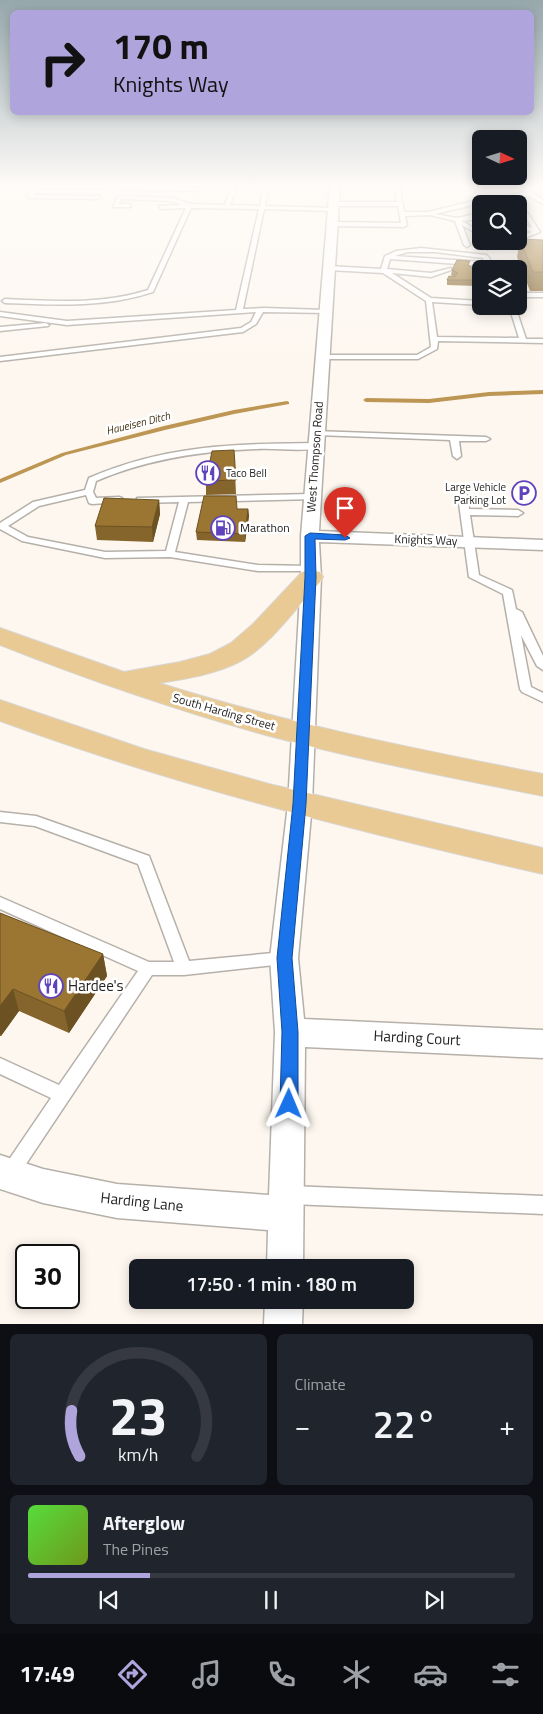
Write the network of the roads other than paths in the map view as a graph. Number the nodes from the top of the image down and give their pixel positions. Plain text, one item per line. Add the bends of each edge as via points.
1 (170, 247) edge
2 (255, 247) edge
3 (330, 247) edge
4 (487, 260) edge
5 (329, 268) junction
6 (384, 271) junction
7 (430, 275) junction
8 (527, 295) edge
9 (543, 295) edge
10 (430, 300) junction
11 (5, 301) dead end
12 (472, 302) edge
13 (261, 310) junction
14 (239, 311) junction
15 (326, 312) junction
16 (0, 314) edge
17 (515, 315) edge
18 (67, 323) junction
19 (0, 329) edge
20 (434, 339) junction
21 (523, 341) junction
22 (543, 341) edge
23 (323, 357) junction
24 (0, 359) edge
25 (454, 438) junction
26 (486, 439) dead end
27 (317, 440) junction
28 (457, 456) dead end
29 (89, 492) junction
30 (312, 496) junction
31 (463, 496) dead end
32 (184, 499) junction
33 (466, 512) junction
34 (518, 513) dead end
35 (310, 536) junction
36 (470, 542) junction
37 (543, 544) edge
38 (170, 554) junction
39 (310, 573) junction
40 (508, 592) junction
41 (0, 636) edge
42 (532, 647) junction
43 (543, 661) edge
44 (543, 666) edge
45 (123, 681) junction
46 (543, 698) edge
47 (0, 710) edge
48 (303, 734) junction
49 (543, 785) edge
50 (300, 804) junction
51 (0, 817) edge
52 (543, 861) edge
53 (0, 903) edge
54 (284, 958) junction
55 (184, 968) junction
56 (148, 969) junction
57 (290, 1032) junction
58 (543, 1044) edge
59 (0, 1066) edge
60 (62, 1095) junction
61 (4, 1173) edge
62 (287, 1204) junction
63 (543, 1205) edge
64 (285, 1259) edge
65 (284, 1309) edge
66 (283, 1324) edge

1 - 11 lane via 151,291 133,298 102,303
2 - 14 lane
3 - 5 street, West Thompson Road
4 - 6 lane via 473,255 414,250 394,252 387,257
5 - 6 lane
5 - 15 street, West Thompson Road
6 - 7 lane
6 - 10 lane
7 - 7 lane via 447,275
8 - 9 lane
10 - 12 lane
10 - 20 lane
13 - 14 lane
13 - 15 lane
13 - 24 lane via 254,323 243,330
14 - 18 lane
15 - 23 street, West Thompson Road
16 - 18 lane
17 - 21 lane
18 - 19 lane
20 - 21 lane
20 - 23 lane via 435,348 418,357
21 - 22 lane
23 - 27 street, West Thompson Road
25 - 26 lane
25 - 27 lane
25 - 28 lane
27 - 29 lane via 158,456 118,467 92,480
27 - 30 street, West Thompson Road
29 - 32 lane via 92,501
29 - 38 lane via 36,504 1,526 25,539 105,555
30 - 32 lane
30 - 35 street, West Thompson Road
31 - 33 lane
32 - 38 lane
33 - 34 lane
33 - 36 lane
35 - 36 street, Knights Way
35 - 39 street, West Thompson Road
36 - 37 street, Knights Way
36 - 40 lane via 474,577
38 - 39 lane
39 - 45 main road via 257,634 231,655 190,668
39 - 48 street, West Thompson Road
40 - 42 lane
40 - 46 lane via 526,689
41 - 45 main road, South Harding Street
42 - 43 lane
42 - 44 lane
45 - 48 main road, South Harding Street
47 - 50 main road via 196,775
48 - 49 main road, South Harding Street
48 - 50 street, West Thompson Road
50 - 52 main road
50 - 54 street, West Thompson Road
51 - 55 lane via 36,822 144,860
53 - 56 lane
54 - 55 lane
54 - 57 street, West Thompson Road
55 - 56 lane
56 - 60 lane
57 - 58 street, Harding Court
57 - 62 street, West Thompson Road
59 - 60 lane
60 - 61 lane
61 - 62 street, Harding Lane via 43,1186 117,1201
62 - 63 lane
62 - 64 street, West Thompson Road
65 - 66 street

